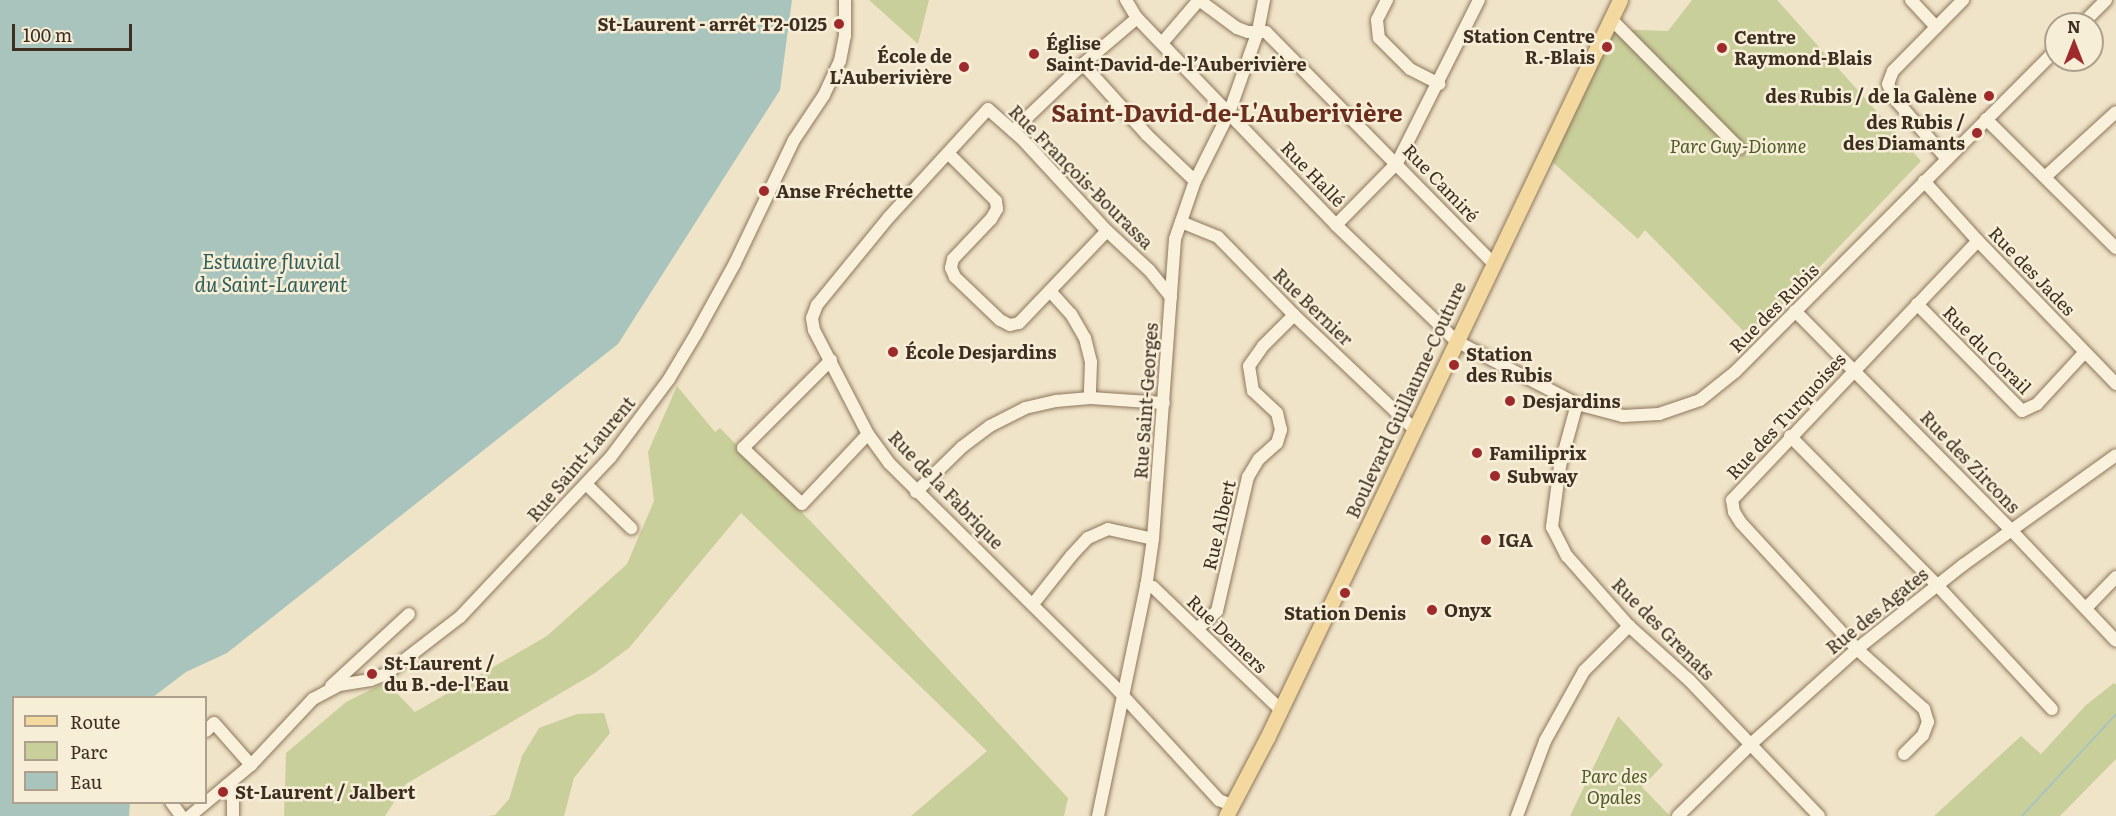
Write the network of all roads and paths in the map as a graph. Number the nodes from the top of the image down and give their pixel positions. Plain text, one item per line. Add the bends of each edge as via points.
1 (845, 0) edge
2 (1126, 0) edge
3 (1264, 0) edge
4 (1387, 0) edge
5 (1479, 0) edge
6 (1620, 0) edge
7 (1911, 0) edge
8 (1963, 0) edge
9 (2106, 0) edge
10 (2094, 12) edge
11 (1137, 18) junction
12 (1611, 19) junction
13 (1936, 27) junction
14 (1258, 31) junction
15 (1162, 43) junction
16 (2044, 62) edge
17 (1083, 64) junction
18 (1439, 84) junction
19 (988, 109) joint
20 (1229, 113) junction
21 (2115, 117) edge
22 (1986, 119) junction
23 (1012, 131) junction
24 (1739, 148) dead end
25 (948, 153) junction
26 (1947, 159) junction
27 (1397, 163) junction
28 (2044, 177) junction
29 (1195, 181) junction
30 (1924, 182) junction
31 (1181, 222) junction
32 (1336, 225) junction
33 (1107, 231) junction
34 (1978, 241) junction
35 (2116, 248) edge
36 (1494, 263) junction
37 (1050, 291) junction
38 (1171, 297) junction
39 (1917, 304) junction
40 (1795, 311) junction
41 (1294, 315) junction
42 (1456, 341) junction
43 (2084, 353) junction
44 (831, 360) junction
45 (1854, 369) junction
46 (2116, 384) edge
47 (1090, 398) junction
48 (1164, 403) junction
49 (1577, 404) junction
50 (1414, 429) junction
51 (868, 434) junction
52 (1790, 436) junction
53 (2116, 455) edge
54 (587, 485) junction
55 (916, 492) junction
56 (631, 528) dead end
57 (2012, 531) junction
58 (1153, 539) junction
59 (2116, 577) edge
60 (1146, 585) junction
61 (1937, 585) junction
62 (1033, 604) junction
63 (2086, 608) junction
64 (409, 614) dead end
65 (1629, 626) junction
66 (1197, 629) junction
67 (2116, 641) edge
68 (1857, 648) junction
69 (328, 689) junction
70 (1124, 696) junction
71 (2052, 709) dead end
72 (1281, 710) junction
73 (207, 730) edge
74 (1751, 744) junction
75 (1904, 754) dead end
76 (251, 765) junction
77 (227, 785) junction
78 (207, 802) edge
79 (204, 804) edge
80 (1229, 812) edge
81 (190, 816) edge
82 (233, 816) edge
83 (1098, 816) edge
84 (1517, 816) edge
85 (1677, 816) edge
86 (1820, 816) edge

1 - 54 street, Rue Saint-Laurent via 840,61 794,140 721,289 669,379
2 - 11 street, Rue Hallé
3 - 14 street, Rue Saint-Georges
4 - 18 street via 1377,20 1379,38 1410,69
5 - 18 street
6 - 12 main road, Boulevard Guillaume-Couture
7 - 13 street
8 - 13 street
9 - 10 street
11 - 15 street, Rue Hallé
11 - 17 street
12 - 24 street
12 - 36 main road, Boulevard Guillaume-Couture
13 - 26 street via 1893,71 1888,84 1893,98
14 - 15 street, Rue Camiré via 1237,28 1199,0
14 - 20 street, Rue Saint-Georges
14 - 27 street, Rue Camiré via 1266,32
15 - 20 street, Rue Hallé
16 - 22 street, Rue des Rubis
17 - 23 street
17 - 29 street
18 - 27 street
19 - 23 street, Rue François-Bourassa
19 - 25 street, Rue de la Fabrique
20 - 29 street, Rue Saint-Georges
20 - 32 street, Rue Hallé
21 - 28 street
22 - 26 street, Rue des Rubis
22 - 28 street
23 - 33 street, Rue François-Bourassa
25 - 37 street via 996,201 997,209 953,259 955,277 1010,326 1018,323
25 - 44 street, Rue de la Fabrique via 817,305 812,318 814,330
26 - 30 street, Rue des Rubis
27 - 32 street
27 - 36 street, Rue Camiré
28 - 35 street
29 - 31 street, Rue Saint-Georges
30 - 34 street, Rue des Jades
30 - 40 street, Rue des Rubis
31 - 38 street, Rue Saint-Georges via 1175,239
31 - 41 street, Rue Bernier via 1218,237
32 - 42 street, Rue Hallé
33 - 37 street
33 - 38 street, Rue François-Bourassa via 1149,270
34 - 39 street, Rue des Turquoises
34 - 43 street, Rue des Jades
36 - 42 main road, Boulevard Guillaume-Couture
37 - 47 street via 1071,314 1085,338 1091,362
38 - 48 street, Rue Saint-Georges
39 - 43 street, Rue du Corail via 2022,411 2037,404
39 - 45 street, Rue des Turquoises
40 - 45 street, Rue des Zircons
40 - 49 street, Rue des Rubis via 1735,372 1700,400 1659,414 1623,416
41 - 50 street, Rue Bernier
41 - 66 street, Rue Albert via 1249,366 1253,391 1277,413 1281,430 1276,443 1248,477 1217,611
42 - 49 street, Rue des Rubis
42 - 50 main road, Boulevard Guillaume-Couture
43 - 46 street, Rue des Jades
44 - 51 street, Rue de la Fabrique
44 - 51 street via 743,448 802,504
45 - 52 street, Rue des Turquoises
45 - 57 street, Rue des Zircons
47 - 48 street
47 - 55 street via 1025,408 990,426
48 - 58 street, Rue Saint-Georges
49 - 65 street, Rue des Grenats via 1560,466 1552,527 1568,556
50 - 72 main road, Boulevard Guillaume-Couture
51 - 55 street, Rue de la Fabrique
52 - 61 street
52 - 68 street, Rue des Turquoises via 1731,500 1734,512
53 - 57 street, Rue des Agates
54 - 56 street
54 - 69 street, Rue Saint-Laurent via 460,617 423,647 378,678
55 - 62 street, Rue de la Fabrique
57 - 61 street, Rue des Agates
57 - 63 street, Rue des Zircons
58 - 60 street, Rue Saint-Georges
58 - 62 street via 1108,529 1088,538
59 - 63 street
60 - 66 street, Rue Demers via 1153,587
60 - 70 street, Rue Saint-Georges
61 - 68 street, Rue des Agates
61 - 71 street
62 - 70 street, Rue de la Fabrique
63 - 67 street, Rue des Zircons
64 - 69 street
65 - 74 street, Rue des Grenats
65 - 84 street via 1584,671 1545,741
66 - 72 street, Rue Demers
68 - 74 street, Rue des Agates
68 - 75 street, Rue des Turquoises via 1924,709 1928,722 1923,735
69 - 76 street, Rue Saint-Laurent via 304,706
70 - 80 street, Rue de la Fabrique
70 - 83 street, Rue Saint-Georges
72 - 80 main road, Boulevard Guillaume-Couture
73 - 76 street via 214,723
74 - 85 street, Rue des Agates
74 - 86 street, Rue des Grenats
76 - 77 street, Rue Saint-Laurent
77 - 78 street, Rue Saint-Laurent
77 - 82 street via 233,800
79 - 81 street, Rue Saint-Laurent

